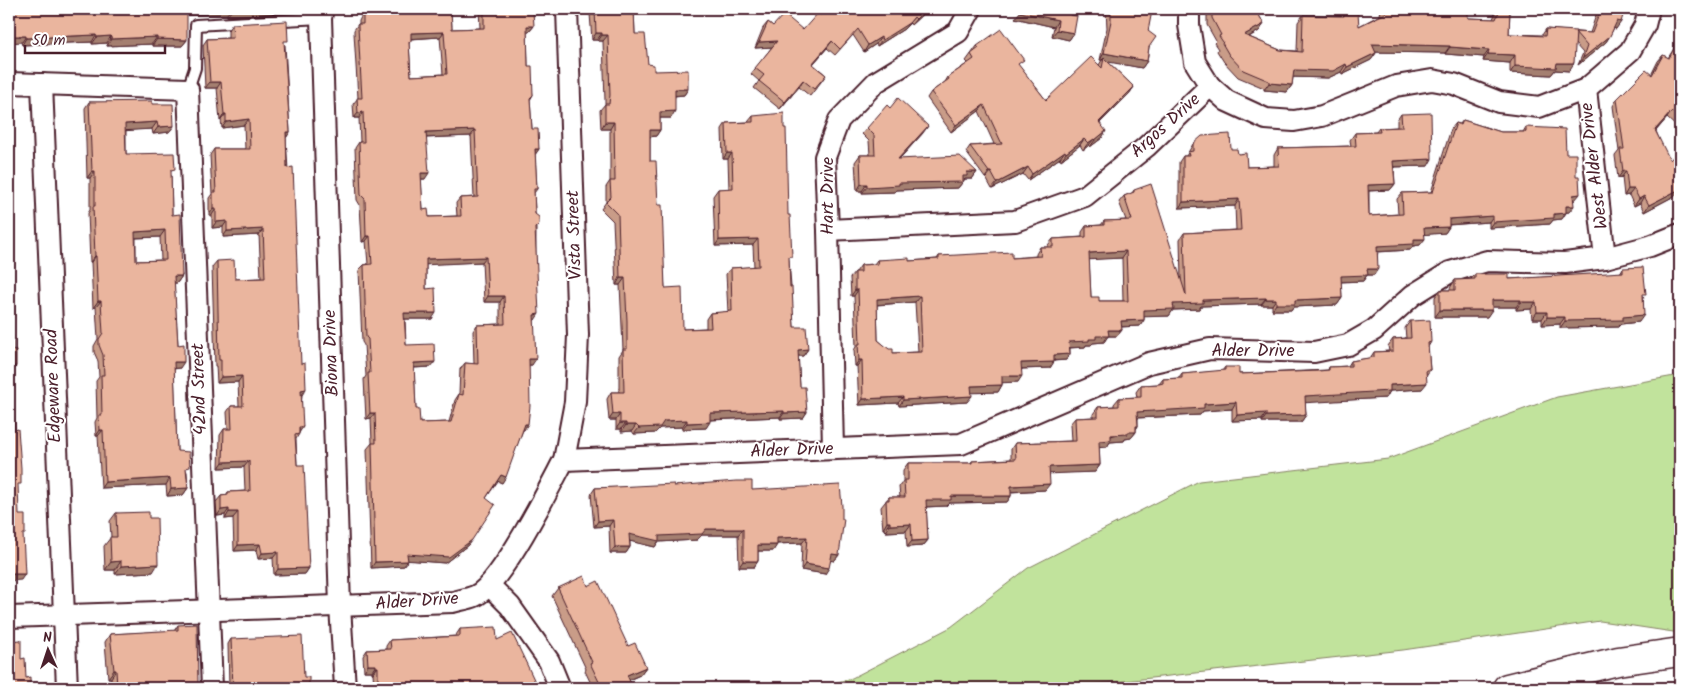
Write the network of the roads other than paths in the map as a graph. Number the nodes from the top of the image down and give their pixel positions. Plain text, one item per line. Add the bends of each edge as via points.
1 (567, 9) edge
2 (971, 9) edge
3 (1189, 9) edge
4 (1649, 9) edge
5 (322, 14) edge
6 (9, 83) edge
7 (42, 84) junction
8 (1210, 86) junction
9 (188, 89) junction
10 (1586, 89) junction
11 (828, 230) junction
12 (1680, 234) edge
13 (1605, 258) junction
14 (833, 450) junction
15 (564, 460) junction
16 (489, 585) junction
17 (340, 606) junction
18 (210, 611) junction
19 (64, 616) junction
20 (9, 618) edge
21 (1680, 652) edge
22 (67, 688) edge
23 (212, 688) edge
24 (345, 688) edge
25 (560, 688) edge
26 (1507, 688) edge

1 - 15 street, Vista Street via 578,335 575,402
2 - 11 street, Hart Drive via 958,32 876,82 839,120 824,157
3 - 8 street via 1195,62
4 - 10 street, West Alder Drive via 1630,51
5 - 9 lane via 196,25 195,68
5 - 17 street, Biona Drive
6 - 7 street
7 - 9 street
7 - 19 street, Edgeware Road
8 - 10 street, Argos Drive via 1227,101 1266,119 1294,121 1322,116 1396,86 1432,80 1454,84 1499,102 1539,107
8 - 11 street, Argos Drive via 1146,147 1085,196 1015,221
9 - 18 street, 42nd Street
10 - 13 street, West Alder Drive
11 - 14 street, Hart Drive
12 - 13 street, Alder Drive
13 - 14 street, Alder Drive via 1565,263 1487,261 1450,272 1413,295 1374,330 1348,345 1314,352 1210,350 1149,363 961,444
14 - 15 street, Alder Drive
15 - 16 street, Alder Drive via 518,544
16 - 17 street, Alder Drive via 476,596 452,602
16 - 25 street via 510,606 549,661
17 - 18 street, Alder Drive
17 - 24 street, Biona Drive
18 - 19 street, Alder Drive
18 - 23 street, 42nd Street
19 - 20 street, Alder Drive
19 - 22 street, Edgeware Road
21 - 26 main road via 1618,661

